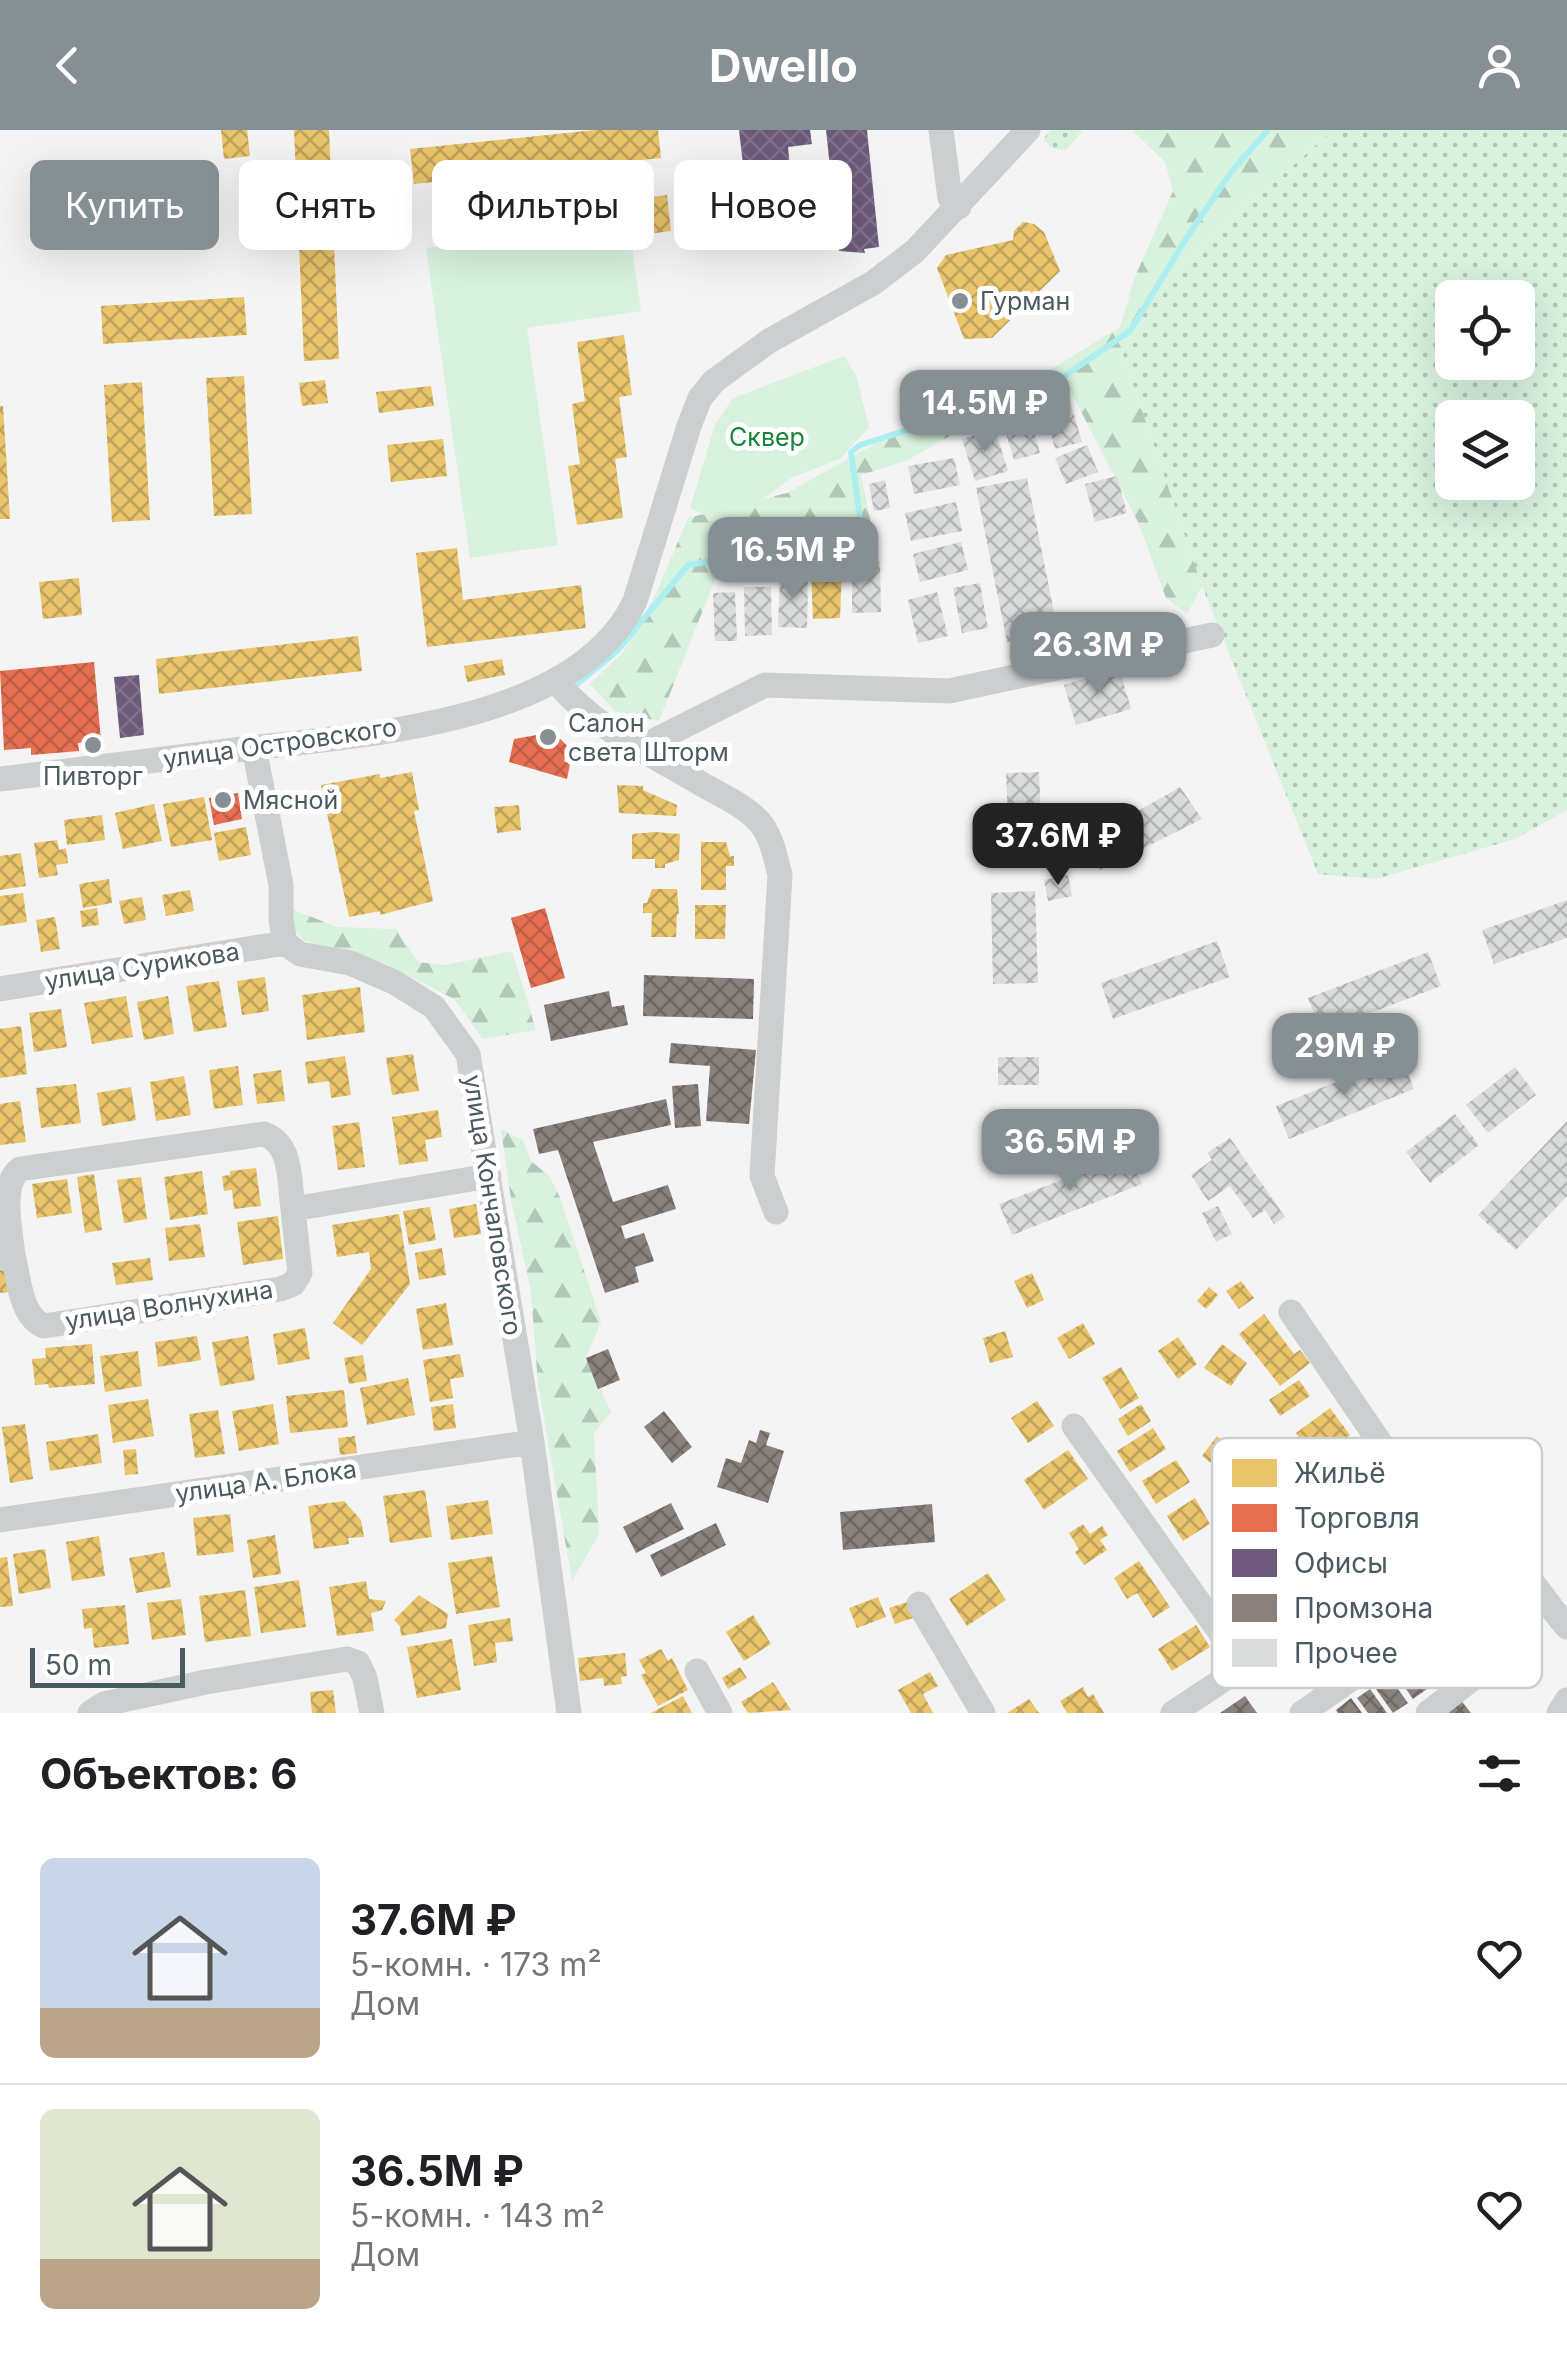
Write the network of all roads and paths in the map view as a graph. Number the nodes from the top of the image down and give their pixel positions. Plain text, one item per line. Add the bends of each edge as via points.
1 (940, 130) edge
2 (1028, 130) edge
3 (959, 206) junction
4 (1212, 635) dead end
5 (554, 680) junction
6 (254, 748) junction
7 (640, 748) junction
8 (0, 780) edge
9 (285, 943) junction
10 (0, 988) edge
11 (489, 1176) junction
12 (293, 1208) junction
13 (776, 1212) dead end
14 (7, 1256) edge
15 (1291, 1312) dead end
16 (1074, 1426) dead end
17 (1386, 1438) edge
18 (532, 1442) junction
19 (0, 1520) edge
20 (1542, 1596) edge
21 (919, 1604) dead end
22 (1212, 1621) edge
23 (1564, 1624) edge
24 (697, 1672) dead end
25 (1212, 1687) edge
26 (1338, 1688) edge
27 (1460, 1688) edge
28 (1567, 1700) edge
29 (90, 1713) edge
30 (372, 1713) edge
31 (569, 1713) edge
32 (720, 1713) edge
33 (983, 1713) edge
34 (1173, 1713) edge
35 (1302, 1713) edge
36 (1428, 1713) edge
37 (1559, 1713) edge

1 - 3 street via 950,198
2 - 3 street, улица Островского
3 - 5 street, улица Островского via 874,283 769,341 714,381 689,426 625,622 584,662
4 - 7 street via 949,691 765,685
5 - 6 street, улица Островского via 439,720
5 - 7 street via 606,730
6 - 8 street, улица Островского
6 - 9 street
7 - 13 street via 747,813 774,849 780,876 762,1176
9 - 10 street, улица Сурикова
9 - 11 street, улица Кончаловского via 300,954 350,963 434,1007 468,1054
11 - 12 street
11 - 18 street, улица Кончаловского
12 - 14 street, улица Волнухина via 300,1273 280,1289 44,1326 27,1311
12 - 14 street via 284,1148 264,1134 20,1168 5,1186
15 - 17 street
16 - 22 street
18 - 19 street, улица А. Блока
18 - 31 street, улица Кончаловского
20 - 23 street
21 - 33 street
24 - 32 street
25 - 34 street
26 - 35 street
27 - 36 street
28 - 37 street
29 - 30 street via 189,1686 347,1659 358,1663 365,1678

